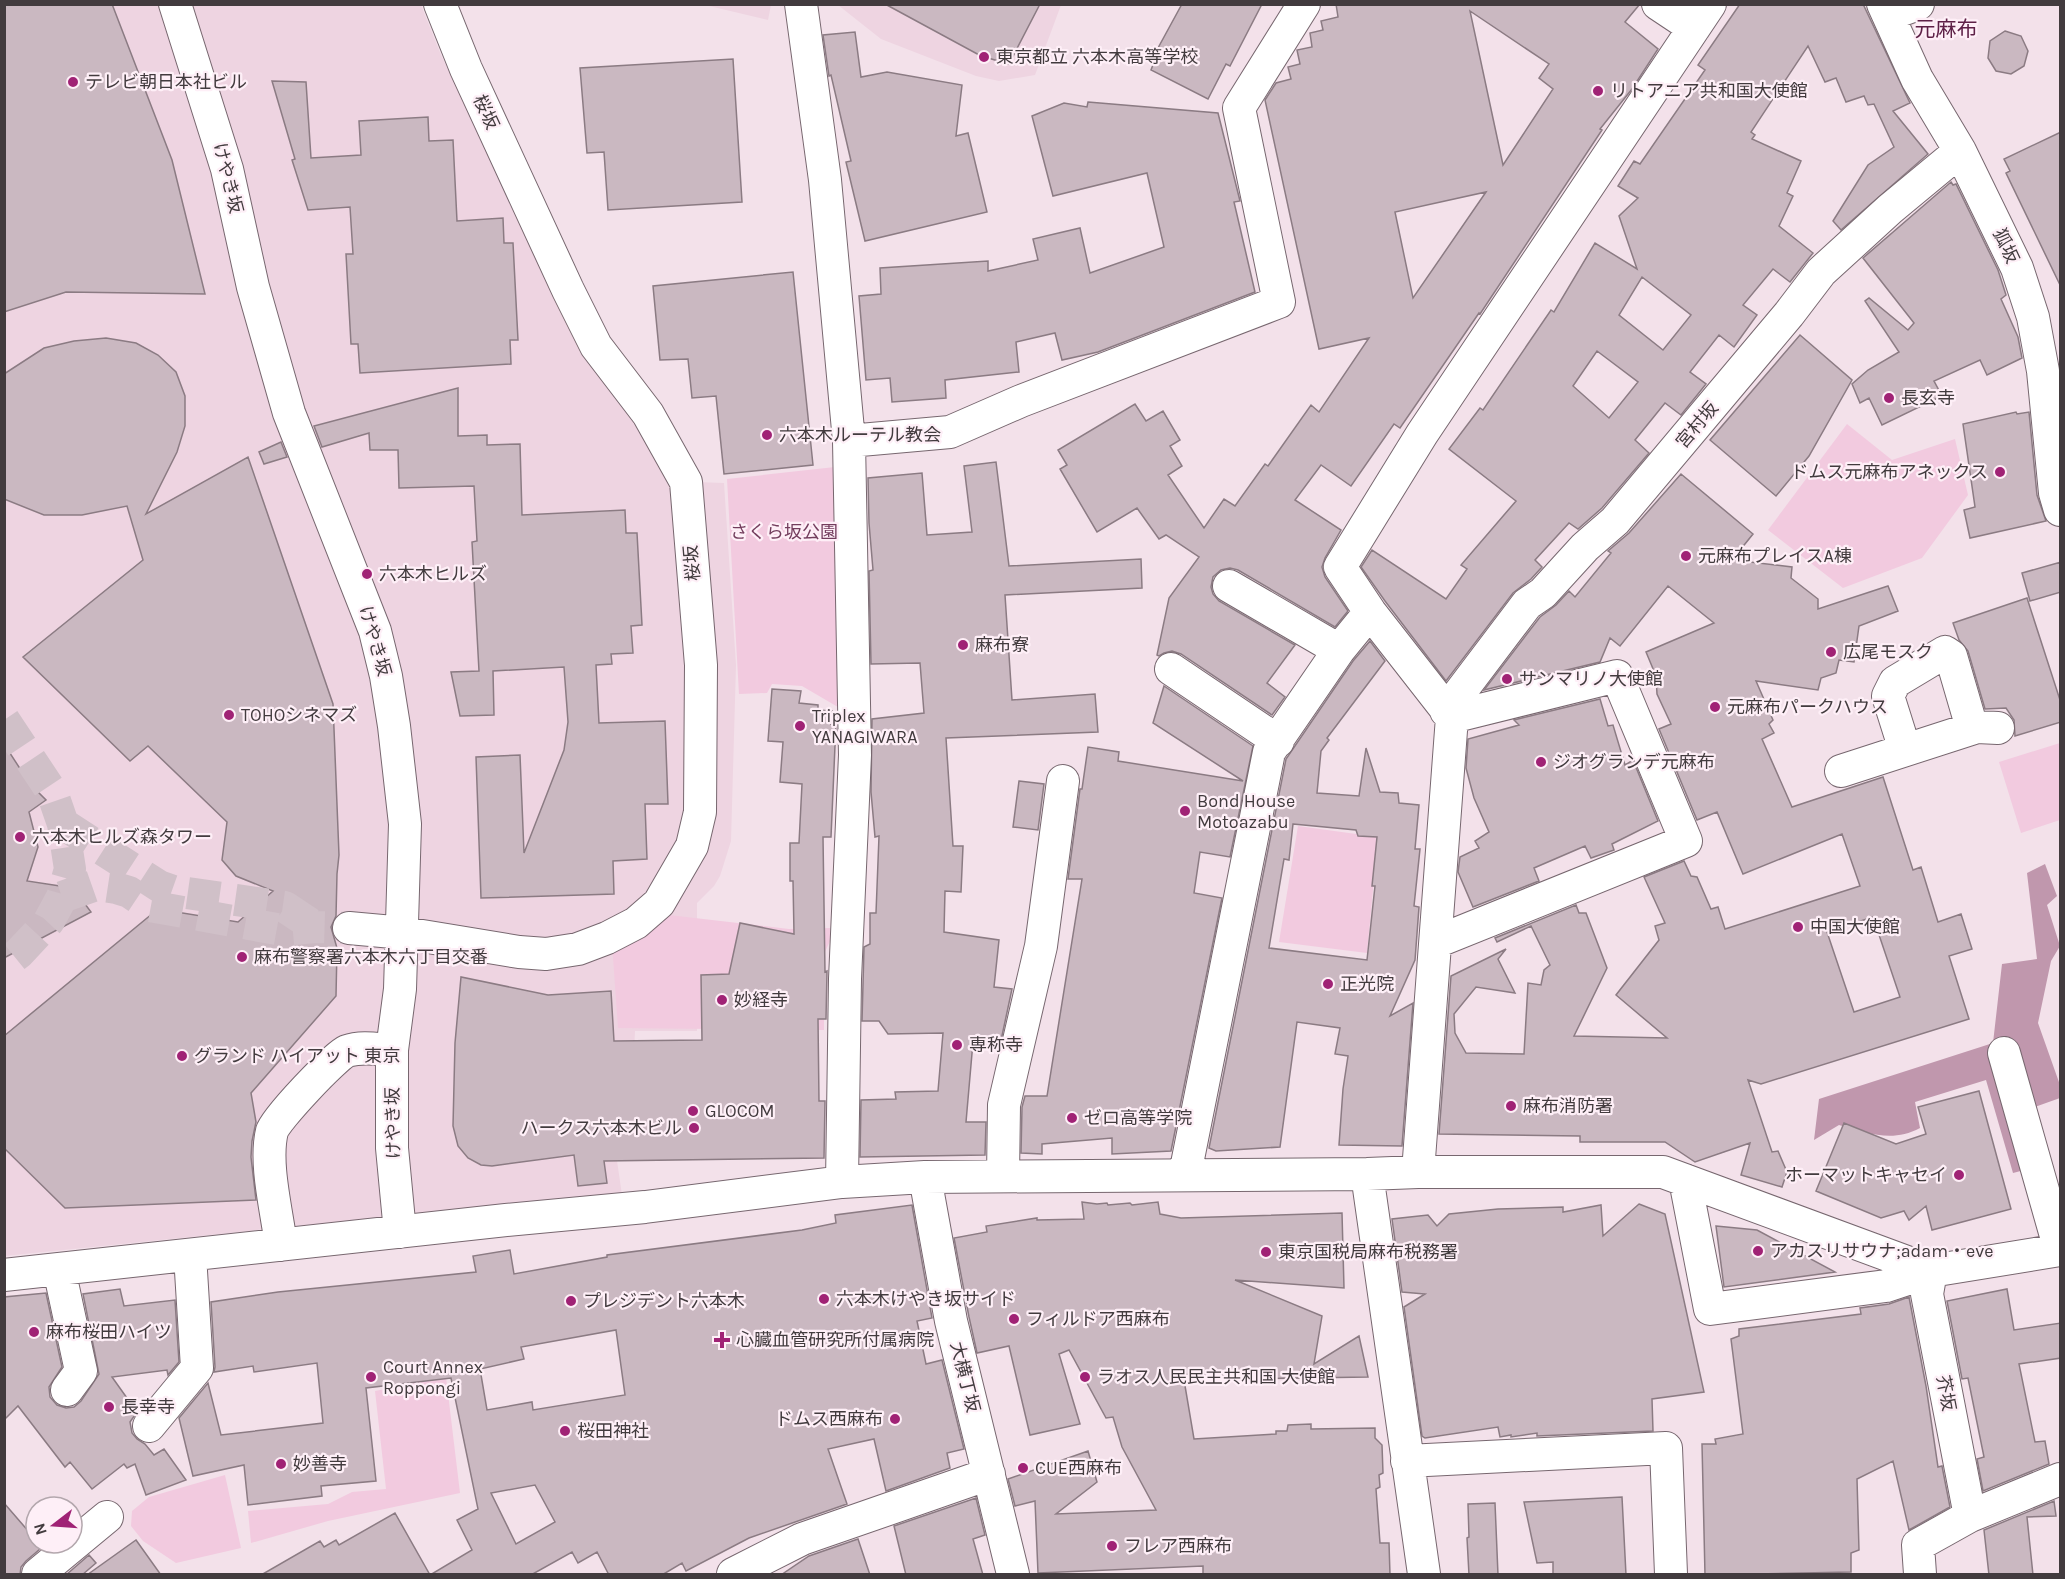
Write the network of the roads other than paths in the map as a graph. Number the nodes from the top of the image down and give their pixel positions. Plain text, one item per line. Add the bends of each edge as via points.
1 (175, 4) edge
2 (440, 4) edge
3 (801, 4) edge
4 (1304, 4) edge
5 (1658, 4) edge
6 (1918, 4) edge
7 (1885, 10) edge
8 (1702, 16) edge
9 (1960, 151) junction
10 (849, 441) junction
11 (2061, 510) edge
12 (1229, 586) dead end
13 (1370, 612) junction
14 (1339, 650) junction
15 (1171, 669) dead end
16 (1449, 714) junction
17 (1278, 741) junction
18 (1905, 750) junction
19 (1841, 771) dead end
20 (1063, 781) dead end
21 (349, 928) tunnel mouth
22 (404, 933) junction
23 (1436, 942) junction
24 (392, 1050) junction
25 (2004, 1053) dead end
26 (1418, 1172) junction
27 (1185, 1174) junction
28 (1367, 1174) junction
29 (1003, 1176) junction
30 (925, 1177) junction
31 (1685, 1180) junction
32 (842, 1182) junction
33 (400, 1232) junction
34 (280, 1245) junction
35 (2060, 1250) edge
36 (190, 1255) junction
37 (59, 1269) junction
38 (1931, 1271) junction
39 (4, 1275) edge
40 (67, 1390) dead end
41 (149, 1426) dead end
42 (1407, 1461) junction
43 (989, 1474) junction
44 (2061, 1479) edge
45 (1970, 1516) junction
46 (107, 1517) dead end
47 (38, 1575) edge
48 (733, 1575) edge
49 (1013, 1575) edge
50 (1424, 1575) edge
51 (1671, 1575) edge
52 (1920, 1575) edge

1 - 22 street, けやき坂 via 227,169 253,287 289,413 375,631 394,726 405,824
2 - 22 street, 桜坂 via 471,80 596,346 648,414 686,482 701,665 700,812 692,846 659,903 636,923 607,938 578,949 546,954
3 - 10 street via 825,180
4 - 10 street via 1239,108 1279,302 950,432
5 - 8 street
6 - 7 street
7 - 9 street, 狐坂 via 1917,79
8 - 13 street via 1422,434 1340,567
9 - 11 street, 狐坂 via 2017,268 2033,317 2043,372 2055,493
9 - 16 street, 宮村坂 via 1821,272 1615,521 1585,547 1543,594 1527,604
10 - 32 street via 855,755 845,979
12 - 14 street
13 - 14 street
13 - 16 street
14 - 17 street
15 - 17 street
16 - 23 street
16 - 23 street via 1617,676 1686,841
17 - 27 street via 1269,752
18 - 18 street via 1985,728 1951,656 1945,652 1895,682 1888,696
18 - 19 street
20 - 29 street via 1041,946 1004,1105
21 - 22 street, 桜坂
22 - 24 street, けやき坂
23 - 26 street
24 - 33 street, けやき坂 via 392,1148
24 - 34 street via 365,1048 343,1053 273,1129 269,1159
25 - 35 street
26 - 28 street
26 - 31 street via 1663,1172
27 - 28 street
27 - 29 street
28 - 42 street
29 - 30 street
30 - 32 street
30 - 43 street, 大横丁坂 via 951,1321
31 - 38 street
31 - 38 street via 1710,1309 1887,1286
32 - 33 street
33 - 34 street
34 - 36 street
35 - 38 street
36 - 37 street
36 - 41 street via 197,1368
37 - 39 street
37 - 40 street via 81,1371
38 - 45 street, 芥坂 via 1927,1294
42 - 50 street
42 - 51 street via 1666,1448
43 - 48 street via 802,1539
43 - 49 street, 大横丁坂
44 - 45 street
45 - 52 street via 1918,1545
46 - 47 street

